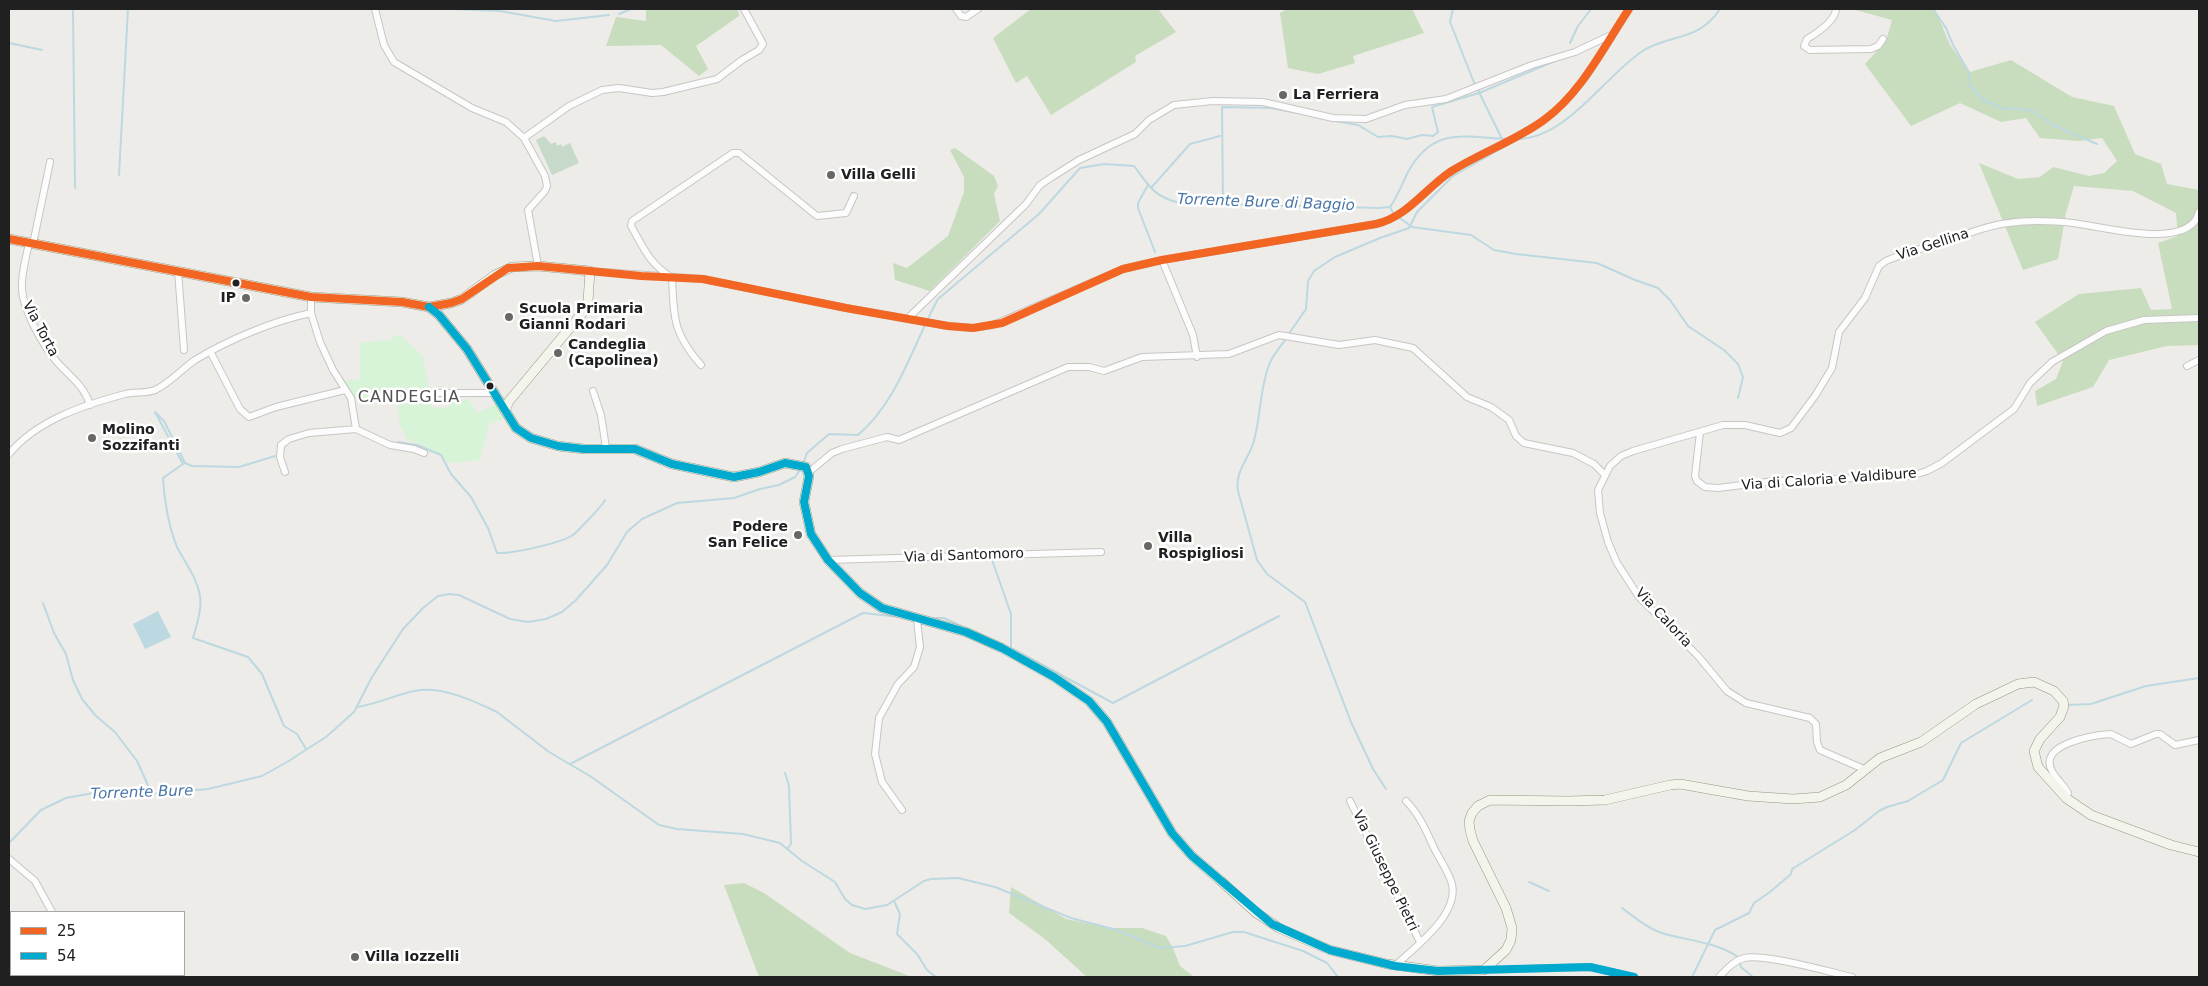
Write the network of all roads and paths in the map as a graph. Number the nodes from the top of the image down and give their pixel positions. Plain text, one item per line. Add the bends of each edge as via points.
1 (375, 9) edge
2 (744, 9) edge
3 (956, 9) edge
4 (978, 9) edge
5 (1629, 9) edge
6 (1836, 9) edge
7 (1612, 35) junction
8 (1883, 39) dead end
9 (524, 138) junction
10 (50, 162) dead end
11 (854, 196) dead end
12 (2199, 212) edge
13 (9, 239) edge
14 (31, 243) junction
15 (1162, 260) junction
16 (538, 266) junction
17 (178, 271) junction
18 (590, 271) junction
19 (672, 278) junction
20 (311, 297) junction
21 (429, 307) junction
22 (311, 312) junction
23 (2199, 318) edge
24 (907, 319) junction
25 (184, 350) dead end
26 (210, 352) junction
27 (1197, 357) junction
28 (2199, 360) edge
29 (700, 365) dead end
30 (2187, 366) dead end
31 (345, 390) junction
32 (593, 391) dead end
33 (430, 393) dead end
34 (497, 396) junction
35 (509, 401) junction
36 (90, 405) junction
37 (505, 411) junction
38 (356, 429) junction
39 (1700, 432) junction
40 (606, 448) junction
41 (9, 454) edge
42 (424, 454) dead end
43 (803, 467) junction
44 (285, 472) dead end
45 (1605, 475) junction
46 (1101, 552) dead end
47 (828, 560) junction
48 (917, 620) junction
49 (2199, 740) edge
50 (1866, 770) junction
51 (2066, 798) junction
52 (1350, 801) dead end
53 (1406, 801) dead end
54 (902, 810) dead end
55 (2199, 852) edge
56 (9, 859) edge
57 (51, 911) edge
58 (1420, 942) junction
59 (1395, 966) junction
60 (1484, 970) junction
61 (1634, 977) edge
62 (1719, 977) edge
63 (1852, 977) edge

1 - 9 street via 384,45 394,62 472,108 506,122
2 - 9 street via 763,44 724,75 663,92 618,88 602,90 569,106
3 - 4 street via 966,17
5 - 7 street
6 - 8 street via 1834,16 1820,32 1806,39 1804,46 1810,50 1872,49
7 - 15 street via 1584,79 1555,111 1530,129 1449,173 1394,218 1376,224
7 - 24 street via 1446,99 1405,105 1366,119 1333,118 1263,102 1213,101 1174,105 1149,120 1135,134 1079,160 1040,185 1026,204
9 - 16 street via 547,183 545,192 528,210
10 - 14 street, Via Torta
11 - 19 street via 846,213 817,216 739,153 733,153 632,221 631,226 651,261
12 - 39 street, Via Gellina via 2187,229 2145,234 2073,223 2009,222 1886,261 1878,266 1865,298 1839,332 1832,368 1791,428 1780,433 1745,425 1723,425
13 - 14 main road
14 - 17 main road
14 - 36 street, Via Torta via 22,282 26,308 51,354 82,387
15 - 24 street via 1112,273 993,326 972,328
15 - 27 street via 1193,335
16 - 18 main road
16 - 21 main road via 508,268 462,299
17 - 20 main road
17 - 25 street
18 - 19 street
18 - 35 main road via 584,311
19 - 24 street via 703,279
19 - 29 street via 677,331
20 - 21 main road via 402,302
20 - 22 street
21 - 34 main road via 449,326
22 - 26 street via 270,324
22 - 31 street via 326,358
23 - 39 street, Via di Caloria e Valdibure via 2144,320 2106,331 2052,362 2030,383 2014,409 1942,463 1911,476 1718,488 1705,486 1696,481 1695,476
26 - 31 street via 240,409 248,417
26 - 36 street via 154,390 126,393
27 - 43 street via 1142,357 1104,372 1089,367 1068,367 899,440 886,437 842,449
27 - 45 street via 1229,354 1279,335 1339,344 1375,340 1412,348 1467,397 1491,407 1510,420 1516,436 1524,443 1573,453 1594,464
28 - 30 street
31 - 38 street via 353,404
32 - 40 street via 602,415
33 - 34 street
34 - 35 main road
34 - 37 main road
35 - 37 main road
36 - 41 street via 36,430
37 - 40 main road via 516,428 531,438 558,446
38 - 42 street via 390,445 414,448
38 - 44 street via 309,434 286,441 280,448
39 - 45 street, Via Caloria via 1621,456
40 - 43 main road via 635,449 672,464 734,478 782,463
43 - 47 main road via 808,522 816,544
45 - 50 street, Via Caloria via 1598,490 1608,542 1639,597 1733,696 1746,703 1810,718 1816,724 1820,750
46 - 47 street, Via di Santomoro
47 - 48 main road via 871,602
48 - 54 street via 920,647 914,667 898,684 879,718 875,754 882,782
48 - 59 main road via 966,632 1002,648 1089,701 1107,722 1172,833 1192,856 1264,919 1330,950
49 - 51 street via 2175,745 2156,734 2131,744 2111,734 2055,749 2050,763 2068,793
50 - 51 main road via 1886,755 1921,742 1976,704 2018,684 2034,682 2054,691 2064,701 2060,716 2034,752 2038,767
50 - 60 main road via 1832,792 1806,799 1748,796 1670,784 1605,800 1503,799 1485,802 1472,813 1470,830 1506,908 1512,934 1506,950
51 - 55 main road via 2091,815
52 - 58 street, Via Giuseppe Pietri
53 - 58 street via 1418,815 1452,888 1452,901 1446,914
56 - 57 street via 36,881
58 - 59 street
59 - 60 main road via 1438,971
60 - 61 street via 1590,967
62 - 63 street via 1732,964 1745,958 1776,960

